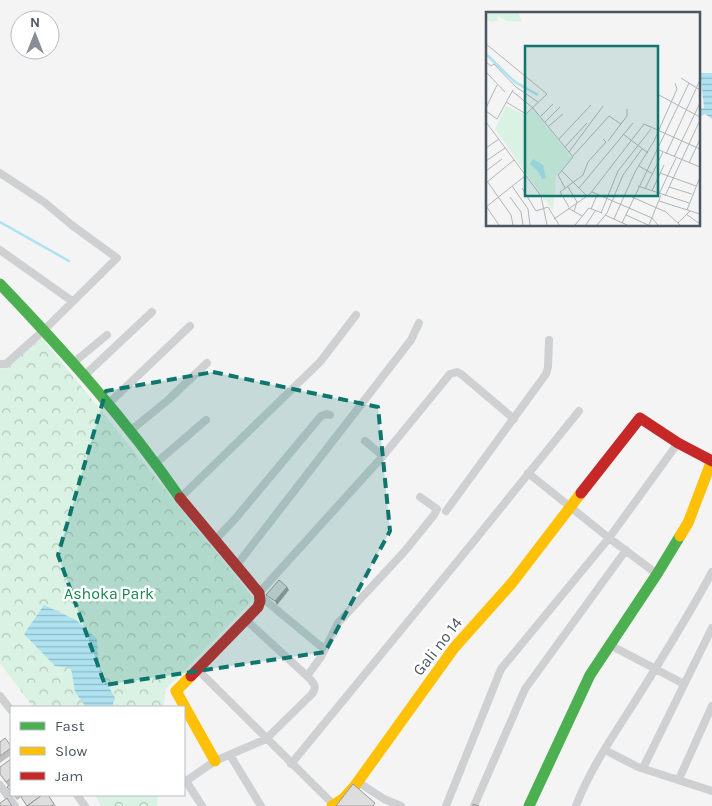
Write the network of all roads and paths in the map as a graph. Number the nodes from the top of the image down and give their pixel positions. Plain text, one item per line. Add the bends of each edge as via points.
1 (0, 173) edge
2 (0, 250) edge
3 (0, 284) edge
4 (72, 301) junction
5 (152, 312) dead end
6 (356, 315) dead end
7 (419, 323) dead end
8 (190, 326) dead end
9 (44, 330) junction
10 (107, 335) dead end
11 (549, 340) dead end
12 (73, 363) junction
13 (206, 363) dead end
14 (0, 364) edge
15 (84, 376) junction
16 (107, 405) junction
17 (579, 411) dead end
18 (330, 416) dead end
19 (514, 419) junction
20 (206, 420) dead end
21 (130, 431) junction
22 (365, 442) dead end
23 (678, 443) junction
24 (383, 456) junction
25 (712, 460) edge
26 (156, 463) junction
27 (528, 473) junction
28 (420, 497) dead end
29 (180, 498) junction
30 (572, 508) junction
31 (446, 512) dead end
32 (609, 538) junction
33 (215, 540) junction
34 (626, 550) junction
35 (236, 566) junction
36 (712, 572) edge
37 (657, 574) junction
38 (259, 594) junction
39 (246, 620) junction
40 (712, 628) edge
41 (610, 645) junction
42 (324, 649) junction
43 (656, 669) junction
44 (198, 670) junction
45 (307, 676) junction
46 (684, 684) junction
47 (0, 696) edge
48 (184, 706) edge
49 (712, 706) edge
50 (185, 707) edge
51 (10, 709) edge
52 (266, 739) junction
53 (605, 750) junction
54 (230, 755) junction
55 (215, 762) junction
56 (291, 764) junction
57 (643, 768) junction
58 (679, 779) junction
59 (358, 782) junction
60 (0, 785) edge
61 (712, 791) edge
62 (382, 803) edge
63 (15, 806) edge
64 (202, 806) edge
65 (261, 806) edge
66 (333, 806) edge
67 (401, 806) edge
68 (446, 806) edge
69 (474, 806) edge
70 (529, 806) edge
71 (576, 806) edge

1 - 4 street via 44,202 116,258
2 - 4 street
3 - 9 street
4 - 9 street
5 - 15 street
6 - 29 street via 320,362
7 - 35 street via 411,340
8 - 16 street
9 - 12 street
9 - 14 street via 6,364
10 - 12 street
11 - 19 street via 546,374
12 - 15 street
13 - 21 street
15 - 16 street
16 - 21 street
17 - 27 street
18 - 33 street via 321,416
19 - 24 street via 460,374 454,373 447,377
19 - 31 street
20 - 26 street
21 - 26 street
22 - 24 street
23 - 25 street
23 - 30 street, Gali no 14 via 640,418
23 - 32 street
24 - 38 street
25 - 37 street via 688,523
26 - 29 street
27 - 30 street
27 - 56 street
28 - 42 street via 437,508 434,515 338,623
29 - 33 street
30 - 32 street
30 - 59 street, Gali no 14 via 454,648
32 - 34 street
32 - 68 street via 500,669
33 - 35 street
34 - 37 street
34 - 69 street via 525,689
35 - 38 street
36 - 43 street
37 - 41 street
38 - 39 street via 259,605
38 - 42 street
39 - 44 street
39 - 45 street
40 - 46 street
41 - 43 street
41 - 70 street via 590,675
42 - 45 street
43 - 46 street
43 - 53 street
44 - 48 street via 176,691
44 - 52 street
45 - 52 street via 315,685 314,692
46 - 57 street
47 - 51 street
49 - 58 street
50 - 55 street
52 - 54 street
52 - 56 street
53 - 57 street
53 - 71 street
54 - 55 street
54 - 65 street
55 - 64 street via 186,781
56 - 66 street
57 - 58 street
58 - 61 street
59 - 62 street
59 - 66 street, Gali no 14
60 - 63 street
62 - 67 street

